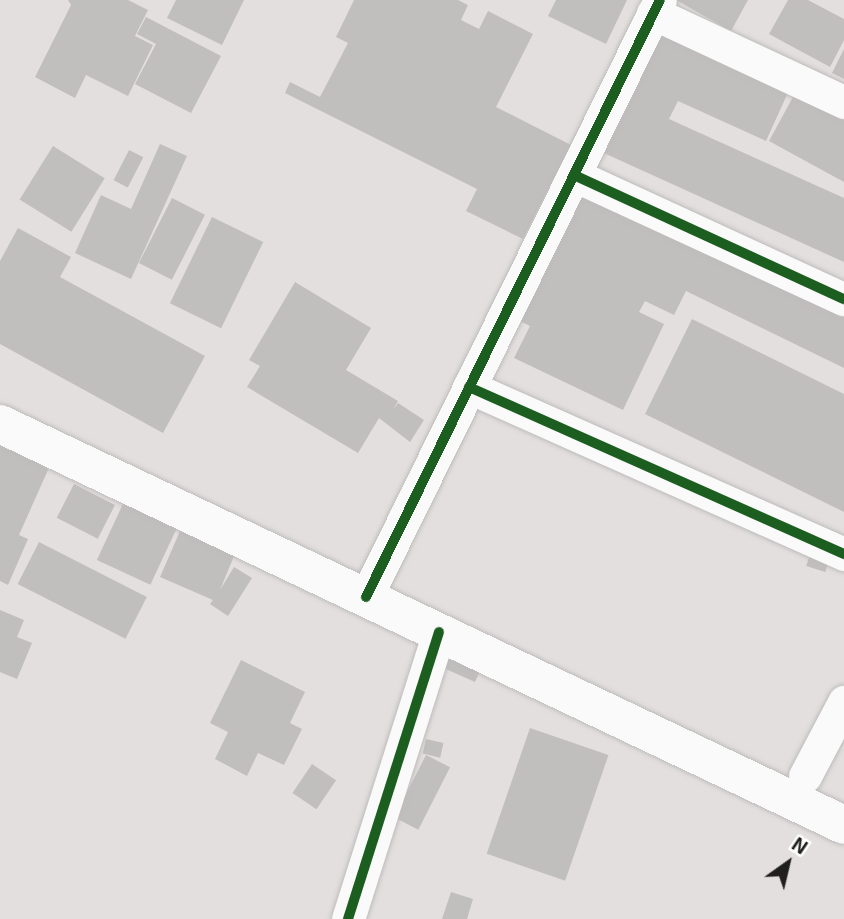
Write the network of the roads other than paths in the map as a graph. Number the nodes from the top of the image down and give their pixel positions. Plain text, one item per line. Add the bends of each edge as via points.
1 (656, 6) edge
2 (844, 102) edge
3 (576, 176) junction
4 (844, 299) edge
5 (469, 387) junction
6 (0, 424) edge
7 (844, 554) edge
8 (366, 597) junction
9 (439, 632) junction
10 (844, 702) edge
11 (805, 776) dead end
12 (844, 825) edge
13 (348, 919) edge

1 - 2 street
1 - 3 street
3 - 4 street
3 - 5 street
5 - 7 street
5 - 8 street
6 - 8 main road
8 - 9 main road
9 - 12 main road
9 - 13 street
10 - 11 street

